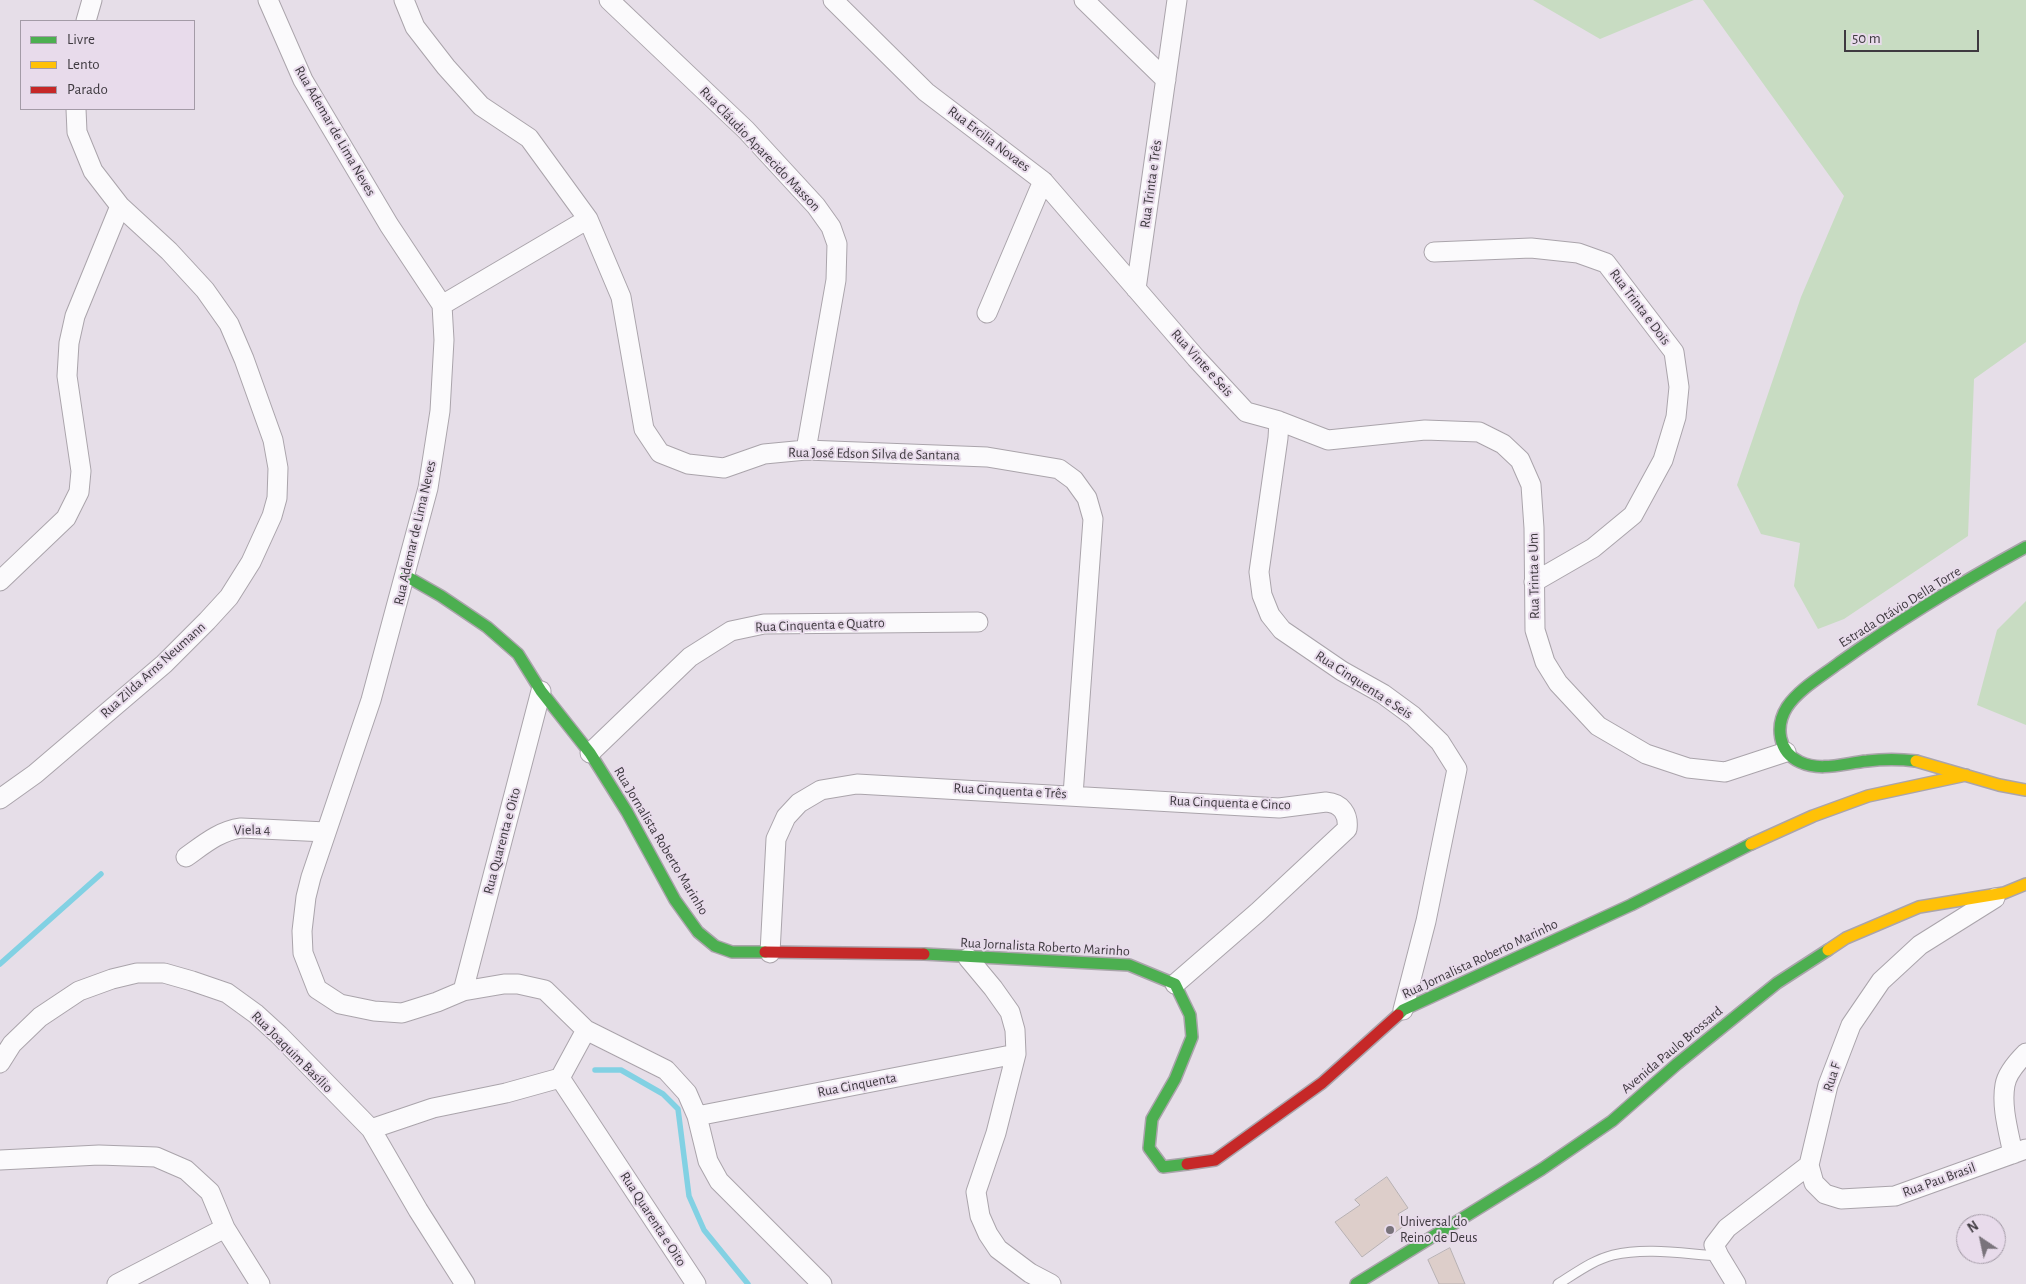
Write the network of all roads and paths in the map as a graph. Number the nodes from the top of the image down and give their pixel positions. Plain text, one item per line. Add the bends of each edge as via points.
1 (92, 0) edge
2 (268, 0) edge
3 (404, 0) edge
4 (609, 0) edge
5 (833, 0) edge
6 (1084, 0) edge
7 (1177, 0) edge
8 (86, 20) edge
9 (1166, 80) junction
10 (76, 110) edge
11 (1043, 181) junction
12 (120, 206) junction
13 (588, 219) junction
14 (1434, 252) dead end
15 (1136, 289) junction
16 (442, 305) junction
17 (987, 313) dead end
18 (1279, 421) junction
19 (806, 450) junction
20 (1059, 469) joint
21 (2026, 547) edge
22 (406, 576) junction
23 (0, 581) edge
24 (1534, 582) junction
25 (978, 622) dead end
26 (541, 691) junction
27 (1786, 752) junction
28 (590, 753) junction
29 (1966, 775) junction
30 (2026, 790) edge
31 (1073, 795) junction
32 (0, 799) edge
33 (326, 832) junction
34 (186, 857) dead end
35 (2026, 884) edge
36 (2004, 893) junction
37 (770, 952) junction
38 (968, 958) junction
39 (1175, 984) junction
40 (463, 991) junction
41 (1403, 1010) junction
42 (586, 1030) junction
43 (2026, 1053) edge
44 (1016, 1054) junction
45 (0, 1063) edge
46 (560, 1078) junction
47 (697, 1116) junction
48 (371, 1129) junction
49 (2019, 1152) edge
50 (0, 1160) edge
51 (1808, 1165) junction
52 (225, 1228) junction
53 (1718, 1256) junction
54 (117, 1284) edge
55 (260, 1284) edge
56 (465, 1284) edge
57 (696, 1284) edge
58 (822, 1284) edge
59 (1051, 1284) edge
60 (1356, 1284) edge
61 (1558, 1284) edge
62 (1736, 1284) edge

1 - 8 street
2 - 16 street, Rua Ademar de Lima Neves via 303,80 389,224
3 - 13 street, Rua José Edson Silva de Santana via 415,27 446,67 481,106 530,138
4 - 19 street, Rua Cláudio Aparecido Masson via 746,130 816,206 831,227 837,244 836,280
5 - 11 street, Rua Ercilia Novaes via 926,92
6 - 9 street
7 - 9 street, Rua Trinta e Três
9 - 15 street, Rua Trinta e Três
10 - 12 street, Rua Zilda Arns Neumann via 77,132 93,170
11 - 15 street, Rua Ercilia Novaes
11 - 17 street
12 - 23 street via 75,316 68,344 67,376 82,471 80,492 66,518
12 - 32 street, Rua Zilda Arns Neumann via 181,264 229,324 273,440 278,468 277,498 251,562 229,597 207,621 164,664
13 - 16 street
13 - 19 street, Rua José Edson Silva de Santana via 621,297 644,428 660,453 688,464 724,468 764,454
14 - 24 street, Rua Trinta e Dois via 1531,248 1578,253 1606,262 1674,352 1679,387 1676,417 1663,460 1633,515 1594,548
15 - 18 street, Rua Vinte e Seis via 1246,412
16 - 22 street, Rua Ademar de Lima Neves via 444,340 440,411 428,488
18 - 24 street, Rua Trinta e Um via 1328,440 1424,430 1479,432 1503,444 1520,460 1530,485
18 - 41 street, Rua Cinquenta e Seis via 1259,572 1262,594 1270,615 1282,630 1413,716 1440,742 1457,770 1426,921
19 - 20 street, Rua José Edson Silva de Santana via 987,457
20 - 31 street, Rua Cinquenta e Três via 1074,480 1087,498 1093,519
21 - 27 street, Estrada Otávio Della Torre via 1872,639 1804,690 1787,707 1781,720 1781,739
22 - 26 street, Rua Jornalista Roberto Marinho via 456,606 508,645 518,654
22 - 33 street, Rua Ademar de Lima Neves via 372,700
24 - 27 street, Rua Trinta e Um via 1535,630 1546,662 1558,684 1598,726 1646,754 1688,768 1726,772
25 - 28 street, Rua Cinquenta e Quatro via 764,624 731,631 690,656
26 - 28 street, Rua Jornalista Roberto Marinho
26 - 40 street, Rua Quarenta e Oito
27 - 29 street via 1801,762 1824,767 1877,760 1918,762
28 - 37 street, Rua Jornalista Roberto Marinho via 675,900 698,932 715,946 732,952
29 - 30 street via 2003,787
29 - 41 street, Rua Jornalista Roberto Marinho via 1868,796 1813,816 1748,845 1631,905
31 - 37 street, Rua Cinquenta e Três via 857,784 820,790 799,803 786,817 776,839
31 - 39 street, Rua Cinquenta e Cinco via 1279,808 1334,802 1345,813 1347,829
33 - 34 street, Viela 4 via 232,829 214,837
33 - 40 street, Rua Ademar de Lima Neves via 306,897 302,931 303,953 317,989 340,1004 402,1013
35 - 36 street, Avenida Paulo Brossard
36 - 51 street, Rua F via 1920,945 1881,981 1851,1025 1828,1085
36 - 60 street, Avenida Paulo Brossard via 1918,907 1846,938 1777,983 1612,1121
37 - 38 street, Rua Jornalista Roberto Marinho
38 - 39 street, Rua Jornalista Roberto Marinho via 1129,964
38 - 44 street via 1010,1012
39 - 41 street, Rua Jornalista Roberto Marinho via 1190,1015 1192,1037 1175,1079 1152,1119 1149,1148 1163,1168 1215,1160 1322,1083
40 - 42 street, Rua Ademar de Lima Neves via 504,984 544,990
42 - 46 street
42 - 47 street, Rua Ademar de Lima Neves via 666,1070 687,1093
43 - 49 street via 2015,1064 2005,1084 2005,1108
44 - 47 street, Rua Cinquenta
44 - 59 street via 996,1133 976,1192 980,1216 998,1249
45 - 48 street, Rua Joaquim Basílio via 12,1044 40,1017 79,991 137,973 164,973 227,993 256,1014
46 - 48 street via 434,1108
46 - 57 street, Rua Quarenta e Oito
47 - 58 street, Rua Ademar de Lima Neves via 708,1161 719,1181
48 - 56 street, Rua Joaquim Basílio
49 - 51 street, Rua Pau Brasil via 1895,1196 1841,1199 1825,1194 1814,1183
50 - 52 street via 99,1155 156,1157 186,1170 210,1192
51 - 53 street via 1727,1228 1714,1245
52 - 54 street
52 - 55 street
53 - 61 lane via 1635,1251 1612,1255
53 - 62 street

